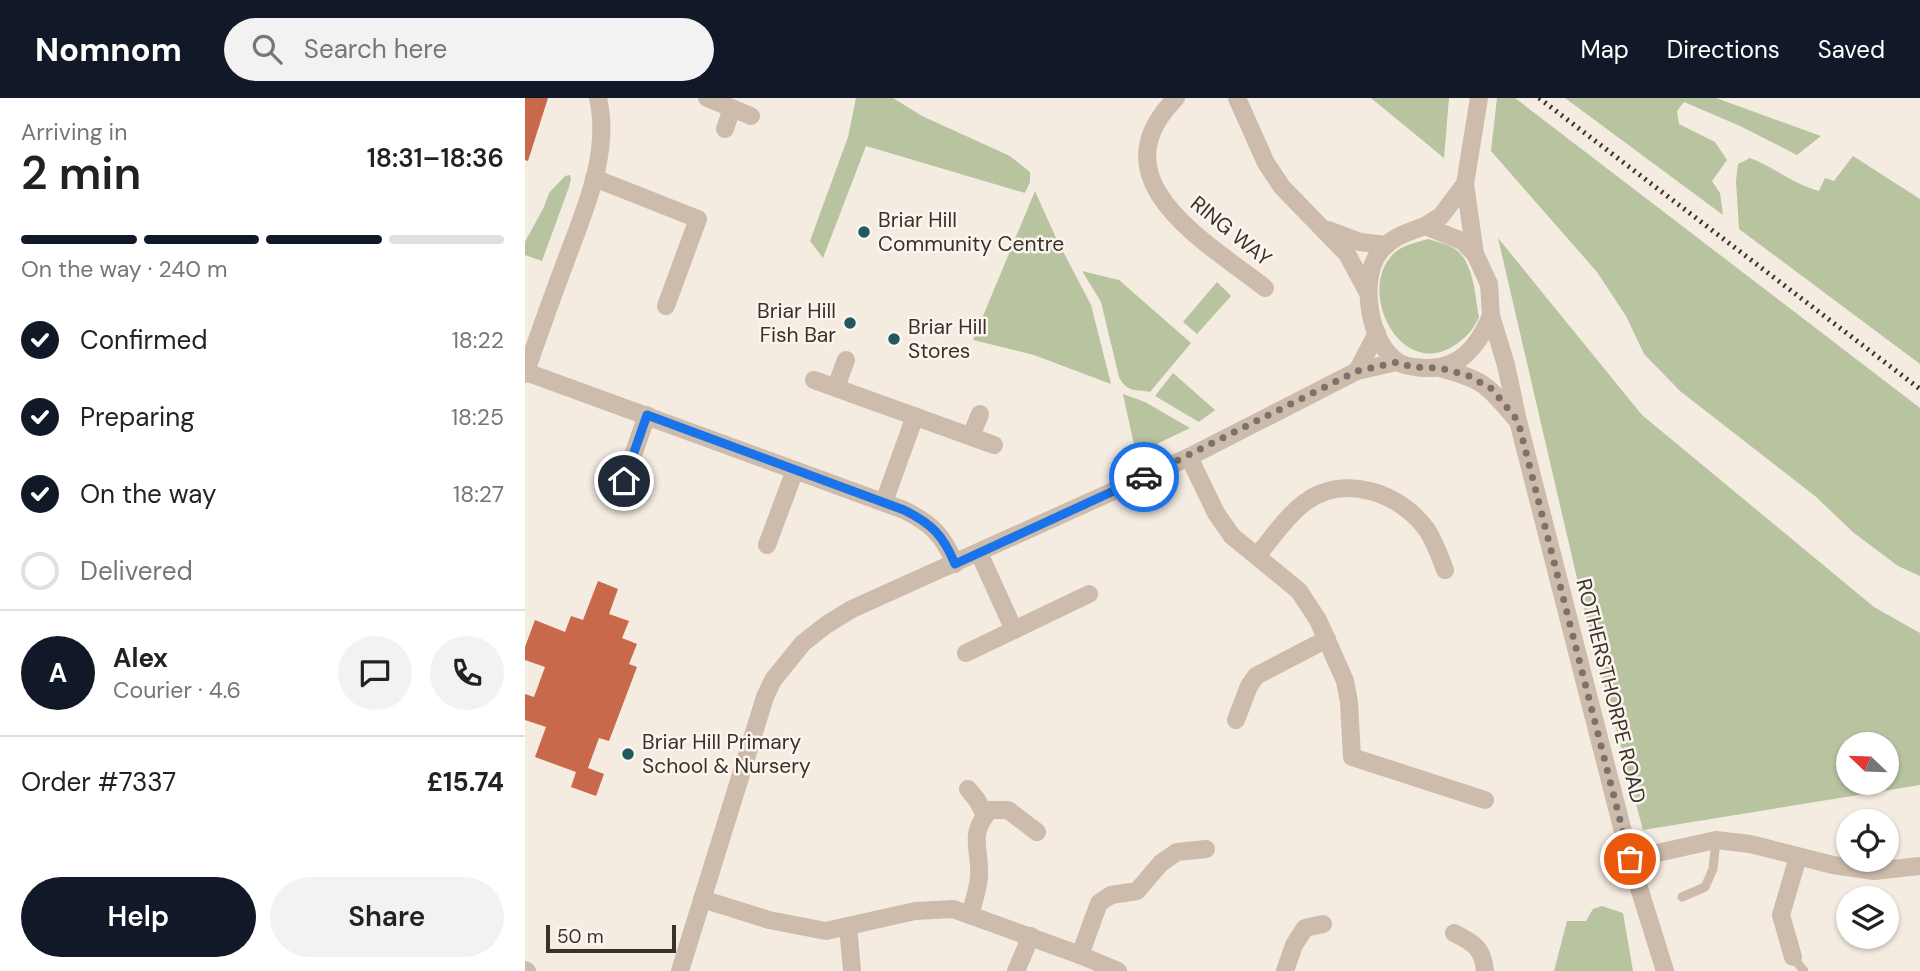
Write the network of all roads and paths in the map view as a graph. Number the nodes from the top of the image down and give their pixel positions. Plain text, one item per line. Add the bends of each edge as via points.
1 (598, 98) edge
2 (707, 98) edge
3 (1176, 98) edge
4 (1237, 98) edge
5 (1478, 104) edge
6 (732, 108) junction
7 (751, 116) dead end
8 (725, 129) dead end
9 (594, 178) junction
10 (1465, 184) junction
11 (1425, 226) junction
12 (1325, 229) junction
13 (1387, 245) junction
14 (1475, 254) junction
15 (1265, 288) dead end
16 (1367, 291) junction
17 (666, 306) dead end
18 (1490, 316) junction
19 (1377, 333) junction
20 (846, 360) dead end
21 (1397, 362) junction
22 (1440, 368) junction
23 (1357, 371) junction
24 (526, 373) edge
25 (814, 380) dead end
26 (836, 387) junction
27 (979, 414) dead end
28 (647, 415) junction
29 (915, 416) junction
30 (1518, 421) junction
31 (971, 436) junction
32 (994, 445) dead end
33 (1189, 457) junction
34 (795, 470) junction
35 (624, 481) dead end
36 (884, 502) junction
37 (767, 545) dead end
38 (979, 553) junction
39 (1257, 556) junction
40 (955, 564) junction
41 (1445, 570) dead end
42 (1089, 594) dead end
43 (1014, 630) junction
44 (1327, 639) junction
45 (966, 653) dead end
46 (1236, 720) dead end
47 (968, 789) dead end
48 (1485, 800) dead end
49 (985, 815) junction
50 (1038, 832) dead end
51 (1716, 840) junction
52 (1206, 849) dead end
53 (1798, 857) junction
54 (1630, 859) junction
55 (1920, 866) edge
56 (1682, 897) dead end
57 (702, 899) junction
58 (970, 915) junction
59 (1323, 924) dead end
60 (849, 926) junction
61 (1454, 933) dead end
62 (1031, 936) junction
63 (1080, 954) junction
64 (1799, 964) edge
65 (680, 971) edge
66 (852, 971) edge
67 (1016, 971) edge
68 (1118, 971) edge
69 (1285, 971) edge
70 (1485, 971) edge
71 (1665, 971) edge

1 - 9 street via 601,139
2 - 6 street
3 - 15 street, RING WAY via 1165,108 1151,136 1151,181 1174,216
4 - 12 street via 1272,171
5 - 10 street
6 - 7 street
6 - 8 street
9 - 17 street via 698,219
9 - 24 street
10 - 11 street via 1441,216
10 - 14 street, ROTHERSTHORPE ROAD
11 - 13 street
11 - 14 street via 1462,241
12 - 13 street via 1360,242
12 - 16 street via 1347,254
13 - 16 street via 1368,275
14 - 18 street, ROTHERSTHORPE ROAD via 1489,284
16 - 19 street
18 - 22 street via 1481,339 1469,352
18 - 30 street, ROTHERSTHORPE ROAD
19 - 21 street
19 - 23 street
20 - 26 street
21 - 22 street, ROTHERSTHORPE ROAD
21 - 23 street
22 - 30 street, ROTHERSTHORPE ROAD via 1467,375 1492,389
23 - 33 street
24 - 28 street
25 - 26 street
26 - 29 street
27 - 31 street
28 - 34 street
28 - 35 street
29 - 31 street
29 - 36 street
30 - 54 street, ROTHERSTHORPE ROAD
31 - 32 street
33 - 38 street
33 - 39 street via 1216,513 1232,536
34 - 36 street
34 - 37 street
36 - 40 street via 935,529
38 - 40 street
38 - 43 street
39 - 41 street via 1305,502 1349,488 1372,491 1412,513 1428,532
39 - 44 street via 1299,591
40 - 57 street via 852,609 788,659 755,721
42 - 43 street
43 - 45 street
44 - 46 street via 1256,676
44 - 48 street via 1345,681 1352,757
47 - 49 street
49 - 50 street via 990,810 1008,810
49 - 58 street via 975,847 979,882
51 - 53 street
51 - 54 street
51 - 56 lane via 1713,869 1705,887
52 - 63 street via 1177,852 1137,891 1111,895 1099,903
53 - 55 street via 1874,871
53 - 64 street via 1781,915
54 - 71 street, ROTHERSTHORPE ROAD
57 - 60 street via 769,920 826,931
57 - 65 street
58 - 60 street via 953,909 915,911
58 - 62 street
59 - 69 street via 1305,928
60 - 66 street
61 - 70 street via 1476,944
62 - 63 street
62 - 67 street
63 - 68 street

